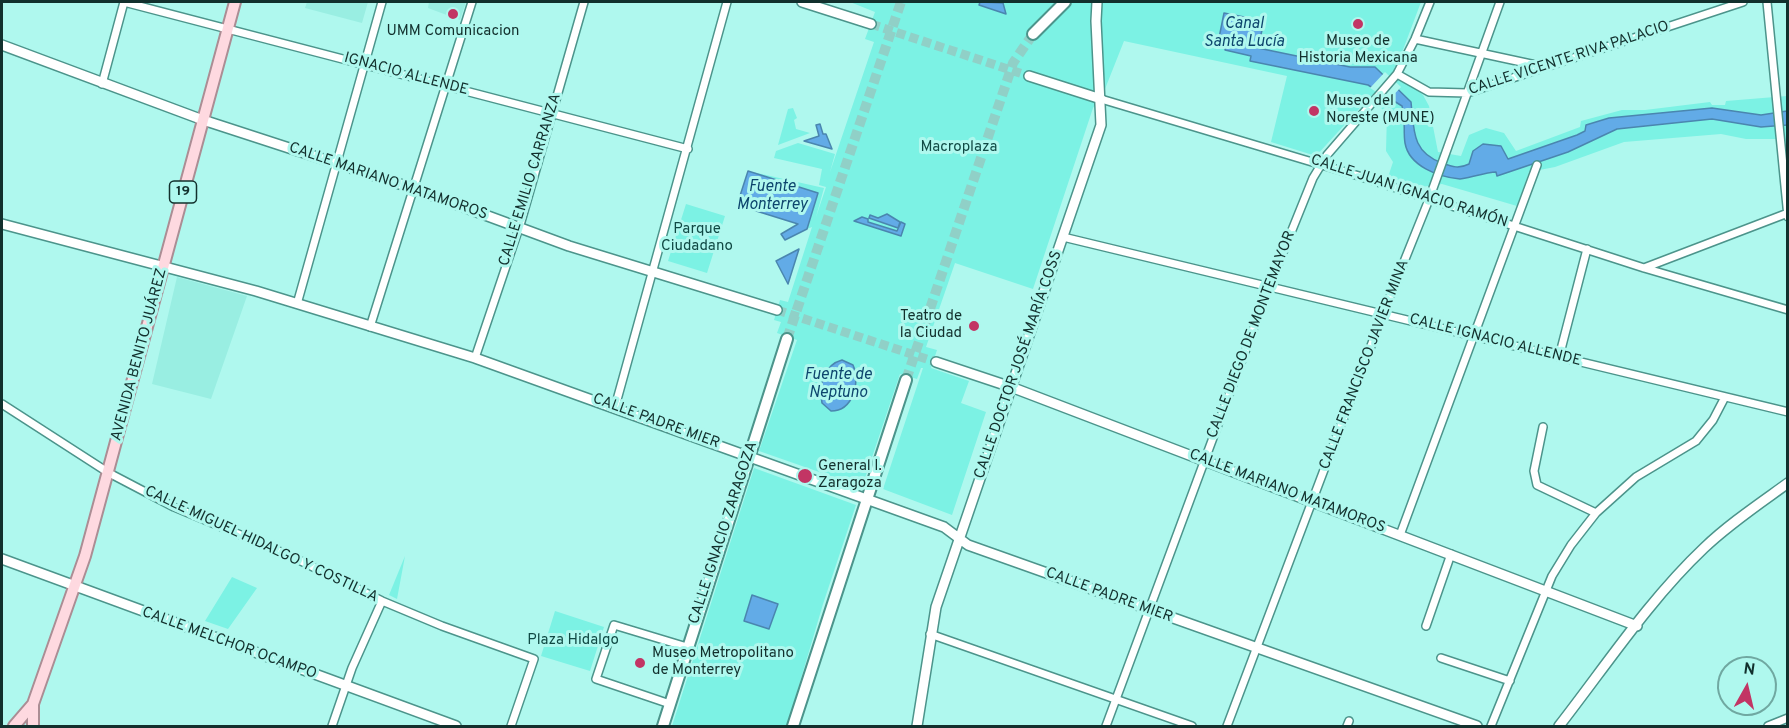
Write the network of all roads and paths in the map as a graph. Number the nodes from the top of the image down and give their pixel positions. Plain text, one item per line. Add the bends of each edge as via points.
1 (124, 2) edge
2 (235, 2) edge
3 (382, 2) edge
4 (472, 2) edge
5 (584, 2) edge
6 (728, 2) edge
7 (802, 2) edge
8 (1065, 2) edge
9 (1097, 2) edge
10 (1430, 2) edge
11 (1500, 2) edge
12 (1743, 2) edge
13 (1767, 2) edge
14 (871, 24) tunnel mouth
15 (228, 28) junction
16 (1033, 33) tunnel mouth
17 (1415, 39) junction
18 (2, 45) edge
19 (1482, 54) junction
20 (366, 63) junction
21 (1548, 68) junction
22 (1029, 76) tunnel mouth
23 (1395, 76) junction
24 (102, 84) junction
25 (447, 86) junction
26 (1467, 93) junction
27 (1101, 99) junction
28 (553, 113) junction
29 (203, 120) junction
30 (688, 149) junction
31 (337, 163) junction
32 (1320, 164) junction
33 (1537, 165) dead end
34 (412, 188) junction
35 (1430, 199) junction
36 (1787, 214) edge
37 (2, 224) edge
38 (1515, 226) junction
39 (519, 228) junction
40 (1063, 237) junction
41 (1587, 249) junction
42 (164, 265) junction
43 (1644, 267) junction
44 (654, 272) junction
45 (1269, 287) junction
46 (297, 304) junction
47 (777, 310) tunnel mouth
48 (1788, 310) edge
49 (1383, 314) junction
50 (370, 327) junction
51 (1471, 336) junction
52 (787, 339) tunnel mouth
53 (1559, 357) junction
54 (475, 358) junction
55 (936, 362) tunnel mouth
56 (906, 380) tunnel mouth
57 (1011, 387) junction
58 (1725, 397) junction
59 (2, 404) edge
60 (615, 407) junction
61 (1788, 412) edge
62 (1543, 427) dead end
63 (749, 455) junction
64 (1204, 461) junction
65 (109, 472) junction
66 (1788, 483) edge
67 (867, 498) junction
68 (1313, 503) junction
69 (1596, 513) junction
70 (1400, 535) junction
71 (959, 538) junction
72 (1451, 554) junction
73 (2, 559) edge
74 (75, 587) junction
75 (1546, 591) junction
76 (382, 601) junction
77 (1148, 611) junction
78 (1636, 626) junction
79 (1426, 627) dead end
80 (930, 634) junction
81 (687, 647) junction
82 (1257, 649) junction
83 (1441, 658) dead end
84 (1510, 681) junction
85 (346, 687) junction
86 (1116, 699) junction
87 (33, 704) junction
88 (670, 704) junction
89 (1569, 714) junction
90 (1788, 718) edge
91 (14, 726) edge
92 (33, 726) edge
93 (332, 726) edge
94 (456, 726) edge
95 (511, 726) edge
96 (663, 726) edge
97 (793, 726) edge
98 (917, 726) edge
99 (1106, 726) edge
100 (1192, 726) edge
101 (1227, 726) edge
102 (1477, 726) edge
103 (1491, 726) edge
104 (1559, 726) edge
105 (1564, 726) edge
106 (1768, 726) edge

1 - 15 street, IGNACIO ALLENDE
1 - 24 street
2 - 15 main road, AVENIDA BENITO JUÁREZ / 19
3 - 20 street
4 - 25 street
5 - 28 street, CALLE EMILIO CARRANZA
6 - 30 street
7 - 14 street
8 - 16 main road
9 - 27 street, CALLE DOCTOR JOSÉ MARÍA COSS
10 - 17 street, CALLE DIEGO DE MONTEMAYOR
11 - 19 street, CALLE FRANCISCO JAVIER MINA
12 - 21 street, CALLE VICENTE RIVA PALACIO
13 - 36 street
15 - 20 street, IGNACIO ALLENDE
15 - 29 main road, AVENIDA BENITO JUÁREZ / 19
17 - 19 street
17 - 23 street, CALLE DIEGO DE MONTEMAYOR
18 - 24 street, CALLE MARIANO MATAMOROS
19 - 21 street
19 - 26 street, CALLE FRANCISCO JAVIER MINA
20 - 25 street, IGNACIO ALLENDE
20 - 31 street
21 - 26 street, CALLE VICENTE RIVA PALACIO
22 - 27 street, CALLE JUAN IGNACIO RAMÓN
23 - 26 street, CALLE VICENTE RIVA PALACIO via 1429,92
23 - 32 street, CALLE DIEGO DE MONTEMAYOR
24 - 29 street, CALLE MARIANO MATAMOROS
25 - 28 street, IGNACIO ALLENDE
25 - 34 street
26 - 35 street, CALLE FRANCISCO JAVIER MINA
27 - 32 street, CALLE JUAN IGNACIO RAMÓN
27 - 40 street, CALLE DOCTOR JOSÉ MARÍA COSS via 1101,126
28 - 30 street, IGNACIO ALLENDE
28 - 39 street, CALLE EMILIO CARRANZA
29 - 31 street, CALLE MARIANO MATAMOROS
29 - 42 main road, AVENIDA BENITO JUÁREZ / 19
30 - 44 street
31 - 34 street, CALLE MARIANO MATAMOROS
31 - 46 street
32 - 35 street, CALLE JUAN IGNACIO RAMÓN
32 - 45 street, CALLE DIEGO DE MONTEMAYOR
33 - 38 street
34 - 39 street, CALLE MARIANO MATAMOROS
34 - 50 street
35 - 38 street, CALLE JUAN IGNACIO RAMÓN
35 - 49 street, CALLE FRANCISCO JAVIER MINA
36 - 43 street
37 - 42 street, CALLE PADRE MIER
38 - 41 street, CALLE JUAN IGNACIO RAMÓN
38 - 51 street
39 - 44 street, CALLE MARIANO MATAMOROS
39 - 54 street, CALLE EMILIO CARRANZA
40 - 45 street, CALLE IGNACIO ALLENDE
40 - 57 street, CALLE DOCTOR JOSÉ MARÍA COSS
41 - 43 street, CALLE JUAN IGNACIO RAMÓN
41 - 53 street
42 - 46 street, CALLE PADRE MIER
42 - 65 main road, AVENIDA BENITO JUÁREZ / 19
43 - 48 street, CALLE JUAN IGNACIO RAMÓN
44 - 47 street, CALLE MARIANO MATAMOROS
44 - 60 street
45 - 49 street, CALLE IGNACIO ALLENDE
45 - 64 street, CALLE DIEGO DE MONTEMAYOR
46 - 50 street, CALLE PADRE MIER
49 - 51 street, CALLE IGNACIO ALLENDE
49 - 68 street, CALLE FRANCISCO JAVIER MINA
50 - 54 street, CALLE PADRE MIER
51 - 53 street, CALLE IGNACIO ALLENDE
51 - 70 street
52 - 63 main road, CALLE IGNACIO ZARAGOZA
53 - 58 street, CALLE IGNACIO ALLENDE
54 - 60 street, CALLE PADRE MIER
55 - 57 street, CALLE MARIANO MATAMOROS
56 - 67 main road
57 - 64 street, CALLE MARIANO MATAMOROS
57 - 71 street, CALLE DOCTOR JOSÉ MARÍA COSS
58 - 61 street, CALLE IGNACIO ALLENDE
58 - 69 street via 1696,441 1636,477
59 - 65 street, CALLE MIGUEL HIDALGO Y COSTILLA
60 - 63 street, CALLE PADRE MIER
62 - 69 street via 1534,471 1537,485
63 - 67 street, CALLE PADRE MIER
63 - 81 main road, CALLE IGNACIO ZARAGOZA
64 - 68 street, CALLE MARIANO MATAMOROS
64 - 77 street, CALLE DIEGO DE MONTEMAYOR
65 - 74 main road, AVENIDA BENITO JUÁREZ / 19
65 - 76 street, CALLE MIGUEL HIDALGO Y COSTILLA via 174,507 293,557
66 - 78 street via 1703,549
67 - 71 street, CALLE PADRE MIER via 944,527
67 - 97 main road
68 - 70 street, CALLE MARIANO MATAMOROS
68 - 82 street, CALLE FRANCISCO JAVIER MINA
69 - 75 street via 1559,561
70 - 72 street, CALLE MARIANO MATAMOROS
71 - 77 street, CALLE PADRE MIER via 968,545
71 - 80 street, CALLE DOCTOR JOSÉ MARÍA COSS
72 - 75 street, CALLE MARIANO MATAMOROS
72 - 79 street
73 - 74 street, CALLE MELCHOR OCAMPO
74 - 85 street, CALLE MELCHOR OCAMPO
74 - 87 main road, AVENIDA BENITO JUÁREZ / 19
75 - 78 street, CALLE MARIANO MATAMOROS
75 - 84 street
76 - 85 street
76 - 95 street, CALLE MIGUEL HIDALGO Y COSTILLA via 534,659
77 - 82 street, CALLE PADRE MIER
77 - 86 street, CALLE DIEGO DE MONTEMAYOR
78 - 89 street
80 - 86 street
80 - 98 street, CALLE DOCTOR JOSÉ MARÍA COSS
81 - 88 main road, CALLE IGNACIO ZARAGOZA
81 - 88 street via 614,625 596,679
82 - 101 street, CALLE FRANCISCO JAVIER MINA
82 - 102 street, CALLE PADRE MIER
83 - 84 street
84 - 103 street
85 - 93 street
85 - 94 street, CALLE MELCHOR OCAMPO
86 - 99 street, CALLE DIEGO DE MONTEMAYOR
86 - 100 street
87 - 91 main road, AVENIDA BENITO JUÁREZ / 19
87 - 92 main road, AVENIDA BENITO JUÁREZ / 19
88 - 96 main road, CALLE IGNACIO ZARAGOZA
89 - 104 street
89 - 105 street
90 - 106 street

